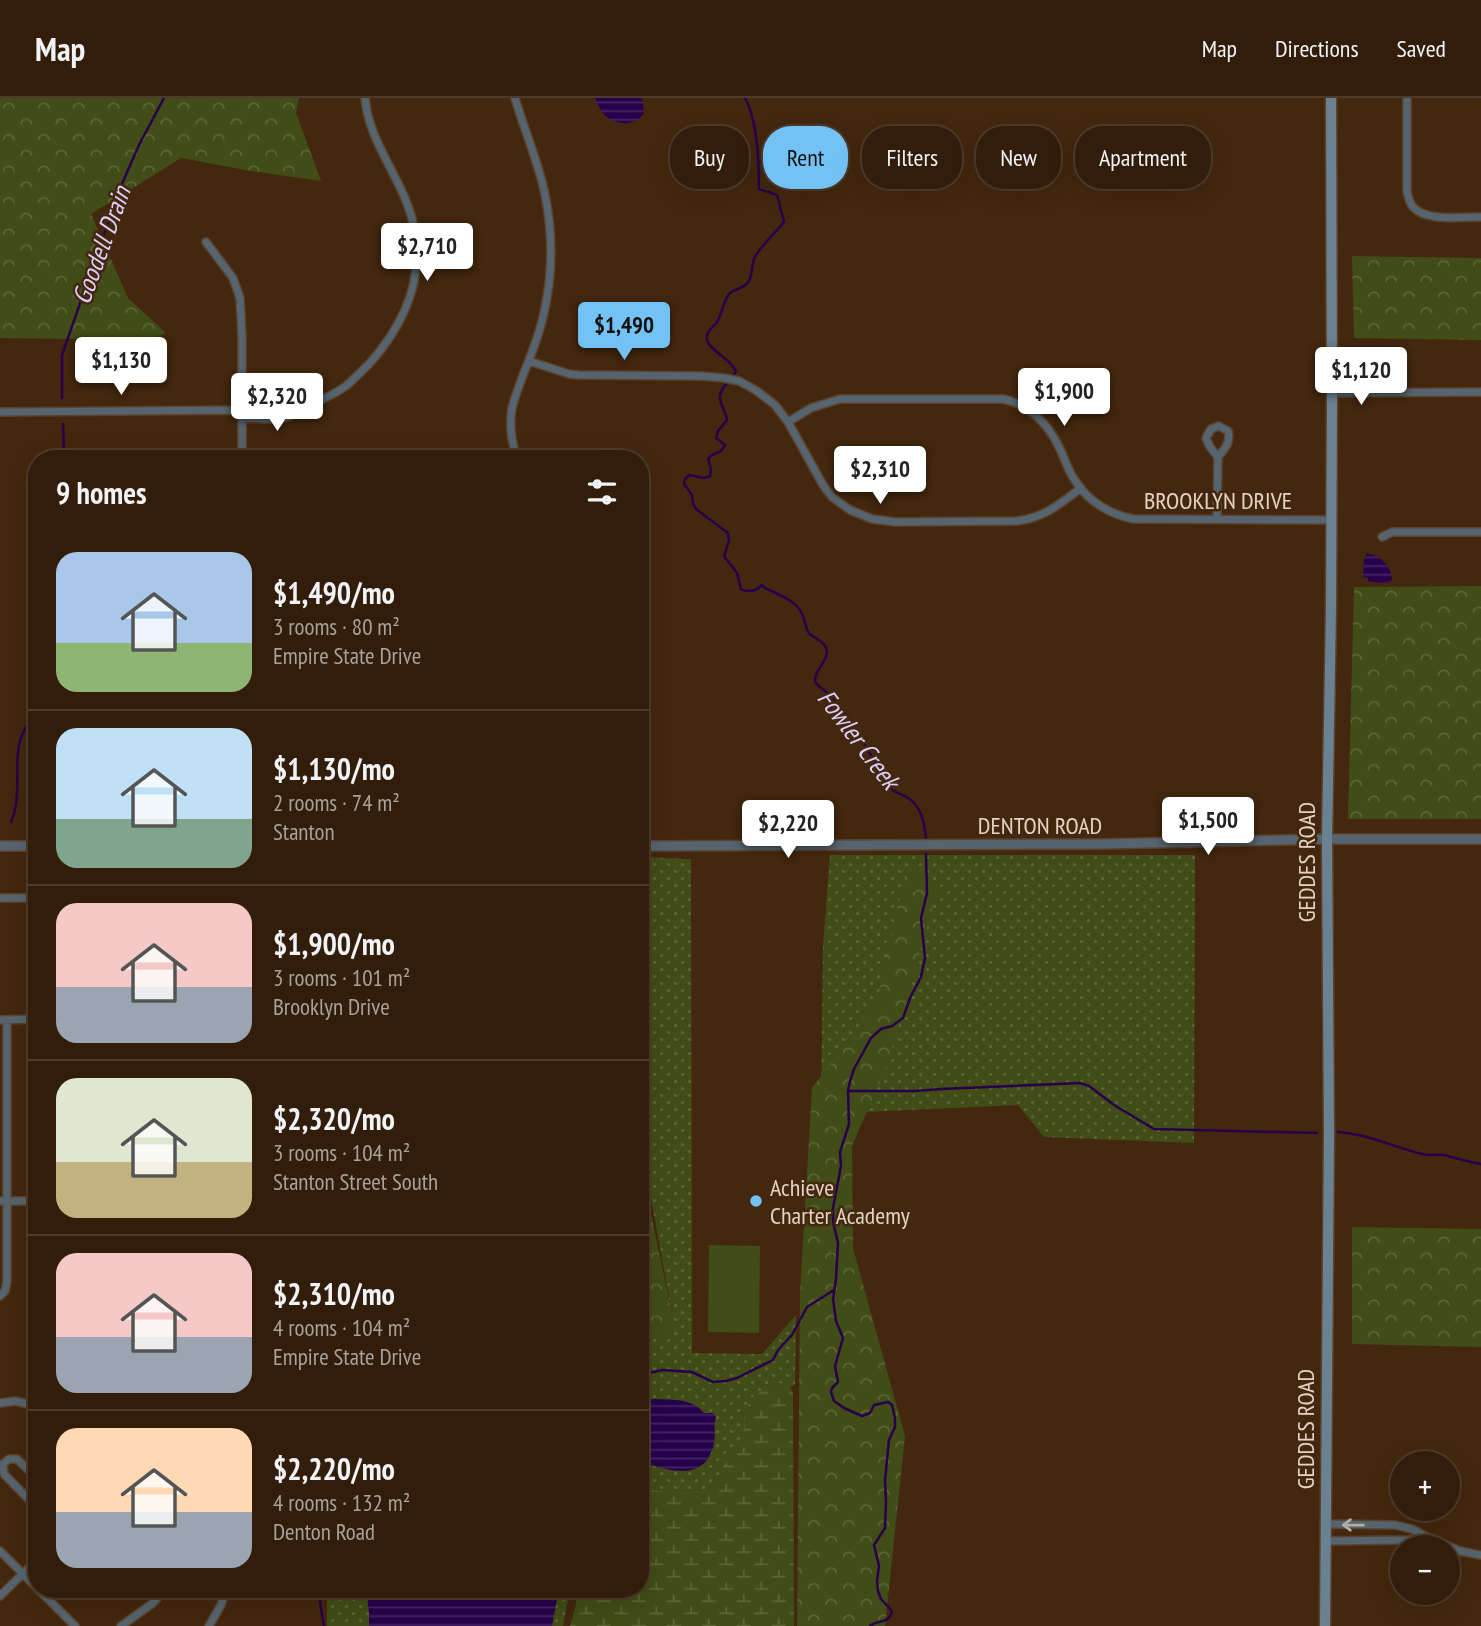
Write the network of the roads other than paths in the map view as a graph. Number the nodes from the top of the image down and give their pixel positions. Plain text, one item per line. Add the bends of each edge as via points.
1 (365, 98) edge
2 (515, 98) edge
3 (1331, 98) edge
4 (1407, 98) edge
5 (1481, 217) edge
6 (206, 242) dead end
7 (529, 361) junction
8 (1332, 378) junction
9 (1390, 392) junction
10 (1481, 392) edge
11 (1332, 393) junction
12 (299, 408) junction
13 (242, 410) junction
14 (0, 412) edge
15 (788, 422) junction
16 (242, 450) edge
17 (515, 450) edge
18 (1218, 457) dead end
19 (1081, 488) junction
20 (1217, 519) junction
21 (1332, 520) junction
22 (1481, 532) edge
23 (1382, 537) dead end
24 (1327, 839) junction
25 (1481, 839) edge
26 (0, 846) edge
27 (28, 846) edge
28 (649, 846) edge
29 (0, 898) edge
30 (28, 898) edge
31 (28, 1019) edge
32 (3, 1020) edge
33 (3, 1201) edge
34 (28, 1201) edge
35 (0, 1297) edge
36 (0, 1403) edge
37 (28, 1404) edge
38 (28, 1469) edge
39 (28, 1498) edge
40 (1326, 1524) junction
41 (1423, 1535) edge
42 (1325, 1541) junction
43 (1390, 1541) edge
44 (1460, 1550) edge
45 (0, 1551) edge
46 (1481, 1555) edge
47 (28, 1568) edge
48 (23, 1573) junction
49 (28, 1578) edge
50 (0, 1596) edge
51 (47, 1598) edge
52 (158, 1598) edge
53 (223, 1598) edge
54 (75, 1626) edge
55 (121, 1626) edge
56 (209, 1626) edge
57 (1325, 1626) edge

1 - 12 street via 374,134 411,212 416,248 413,286 394,333 358,375 343,388
2 - 7 street via 544,189 550,240 547,300
3 - 8 main road, GEDDES ROAD
4 - 5 street via 1410,202 1426,216
6 - 13 street via 233,278 240,299
7 - 15 street via 579,376 739,381 766,396
7 - 17 street via 510,419
8 - 9 street via 1363,379
8 - 11 main road, GEDDES ROAD
9 - 10 street
9 - 11 street
11 - 21 main road, GEDDES ROAD
12 - 13 street via 275,402
12 - 13 street via 278,419
13 - 14 street
13 - 16 street
15 - 19 street, BROOKLYN DRIVE via 840,399 1013,401 1043,423
15 - 19 street via 832,496 872,519 1018,521 1046,513
18 - 20 street
19 - 20 street, BROOKLYN DRIVE via 1103,508 1122,517
20 - 21 street, BROOKLYN DRIVE
21 - 24 main road, GEDDES ROAD
22 - 23 street via 1392,532
24 - 25 street, DENTON ROAD
24 - 28 street, DENTON ROAD
24 - 40 main road, GEDDES ROAD
26 - 27 street
29 - 30 street
31 - 32 street
32 - 33 street
33 - 34 street
33 - 35 street via 6,1286
36 - 37 street
38 - 39 street via 18,1460 3,1464 4,1474
41 -> 40 street via 1395,1525
40 - 42 main road, GEDDES ROAD
42 - 43 street
42 - 57 main road, GEDDES ROAD
44 - 46 street
45 - 48 street
47 - 48 street
48 - 49 street
48 - 50 street
51 - 54 street
52 - 55 street
53 - 56 street

